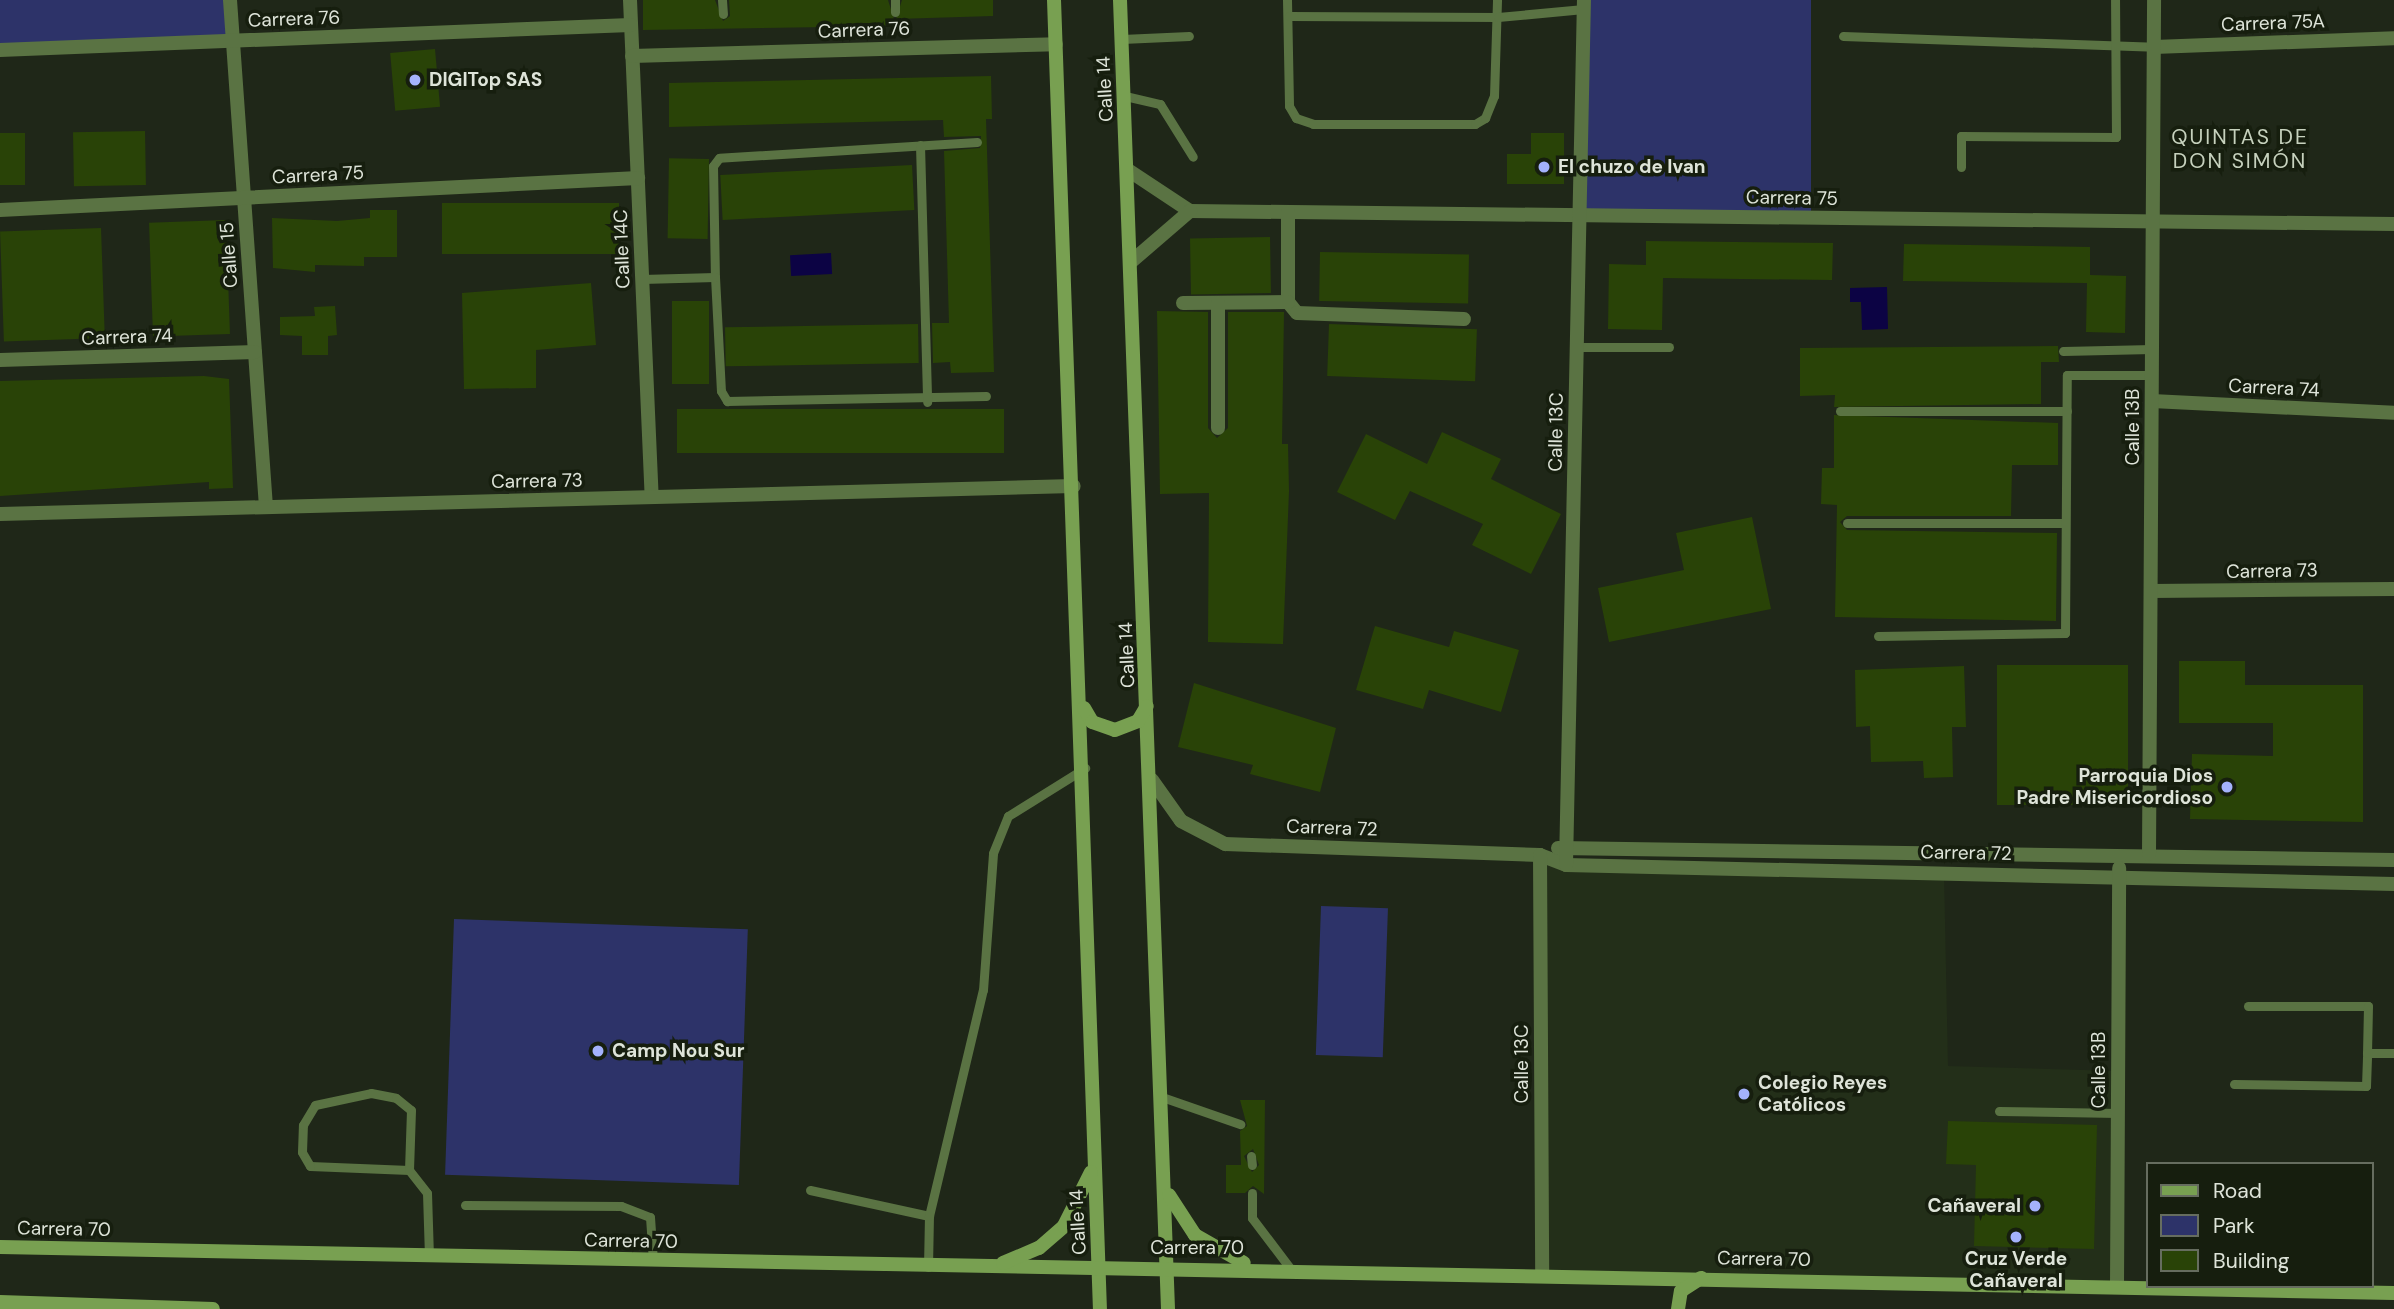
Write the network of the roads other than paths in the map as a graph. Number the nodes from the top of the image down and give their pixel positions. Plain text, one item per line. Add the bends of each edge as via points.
1 (230, 0) edge
2 (630, 0) edge
3 (722, 0) edge
4 (895, 0) edge
5 (1055, 0) edge
6 (1120, 0) edge
7 (1287, 0) edge
8 (1497, 0) edge
9 (2115, 0) edge
10 (2154, 0) edge
11 (1584, 4) edge
12 (895, 12) dead end
13 (723, 14) dead end
14 (1289, 16) junction
15 (1498, 17) junction
16 (631, 25) junction
17 (1189, 36) dead end
18 (1843, 36) dead end
19 (2394, 37) edge
20 (1122, 39) junction
21 (233, 41) junction
22 (2115, 42) junction
23 (1056, 44) junction
24 (2154, 47) junction
25 (0, 50) edge
26 (632, 56) junction
27 (1125, 96) junction
28 (977, 142) dead end
29 (920, 145) junction
30 (1193, 157) dead end
31 (1961, 167) dead end
32 (1128, 170) junction
33 (638, 178) junction
34 (244, 198) junction
35 (0, 210) edge
36 (1190, 211) junction
37 (1288, 212) junction
38 (1579, 215) junction
39 (2153, 222) junction
40 (2394, 224) edge
41 (1132, 261) junction
42 (715, 277) junction
43 (642, 279) junction
44 (1288, 302) junction
45 (1183, 303) dead end
46 (1218, 303) junction
47 (1464, 319) dead end
48 (1577, 347) junction
49 (1669, 347) dead end
50 (2152, 349) junction
51 (2063, 351) dead end
52 (255, 352) junction
53 (0, 360) edge
54 (2152, 375) junction
55 (986, 396) dead end
56 (2152, 401) junction
57 (927, 402) junction
58 (1840, 411) dead end
59 (2067, 411) junction
60 (2394, 413) edge
61 (1218, 428) dead end
62 (1074, 486) junction
63 (652, 497) junction
64 (266, 507) junction
65 (0, 514) edge
66 (1847, 523) dead end
67 (2065, 523) junction
68 (2394, 589) edge
69 (2151, 592) junction
70 (1878, 636) dead end
71 (1148, 699) junction
72 (1082, 700) junction
73 (1085, 768) junction
74 (1152, 779) junction
75 (1566, 845) junction
76 (2120, 853) junction
77 (2149, 854) junction
78 (1540, 855) junction
79 (2394, 860) edge
80 (1566, 866) junction
81 (2119, 876) junction
82 (2394, 884) edge
83 (2248, 1006) dead end
84 (2367, 1053) junction
85 (2394, 1053) edge
86 (2234, 1084) dead end
87 (1162, 1097) junction
88 (1999, 1111) dead end
89 (2118, 1113) junction
90 (1240, 1124) dead end
91 (1093, 1136) junction
92 (409, 1170) junction
93 (1166, 1186) junction
94 (810, 1190) dead end
95 (1252, 1193) dead end
96 (464, 1205) dead end
97 (929, 1216) junction
98 (0, 1247) edge
99 (429, 1256) junction
100 (653, 1261) junction
101 (928, 1267) junction
102 (978, 1268) junction
103 (1099, 1268) junction
104 (1168, 1268) junction
105 (1285, 1268) junction
106 (1542, 1273) junction
107 (1706, 1277) junction
108 (2117, 1286) junction
109 (2146, 1287) edge
110 (2196, 1288) edge
111 (2394, 1293) edge
112 (6, 1304) edge
113 (213, 1309) edge
114 (1100, 1309) edge
115 (1168, 1309) edge
116 (1678, 1309) edge

1 - 21 street, Calle 15
2 - 16 street, Calle 14C
3 - 13 lane
4 - 12 lane
5 - 23 street, Calle 14
6 - 20 street, Calle 14
7 - 14 lane
8 - 15 lane
9 - 22 lane
10 - 24 street, Calle 13B
11 - 15 lane
11 - 38 street, Calle 13C
14 - 15 lane
14 - 15 lane via 1289,106 1296,118 1313,124 1475,124 1492,109
16 - 21 street, Carrera 76
16 - 26 street, Calle 14C
17 - 20 lane
18 - 22 lane
19 - 24 street, Carrera 75A
20 - 27 street, Calle 14
21 - 25 street, Carrera 76
21 - 34 street, Calle 15
22 - 24 lane
22 - 31 lane via 2116,137 1961,136
23 - 26 street, Carrera 76
23 - 62 street, Calle 14
24 - 39 street, Calle 13B
26 - 33 street, Calle 14C
27 - 30 lane via 1160,104
27 - 32 street, Calle 14
28 - 29 lane
29 - 42 lane via 719,158 713,166
29 - 57 lane
32 - 36 street
32 - 41 street, Calle 14
33 - 34 street, Carrera 75
33 - 43 street, Calle 14C
34 - 35 street, Carrera 75
34 - 52 street, Calle 15
36 - 37 street, Carrera 75
36 - 41 street
37 - 38 street, Carrera 75
37 - 44 street
38 - 39 street, Carrera 75
38 - 48 street, Calle 13C
39 - 40 street, Carrera 75
39 - 50 street, Calle 13B
41 - 71 street, Calle 14
42 - 43 lane
42 - 57 lane via 721,391 727,401
43 - 63 street, Calle 14C
44 - 46 street
44 - 47 street via 1304,317
45 - 46 street
46 - 61 street
48 - 49 lane
48 - 75 street, Calle 13C
50 - 51 lane
50 - 54 street, Calle 13B
52 - 53 street, Carrera 74
52 - 64 street, Calle 15
54 - 56 street, Calle 13B
54 - 59 lane via 2067,375
55 - 57 lane
56 - 60 street, Carrera 74
56 - 69 street, Calle 13B
58 - 59 lane
59 - 67 lane
62 - 63 street, Carrera 73
62 - 72 street, Calle 14
63 - 64 street, Carrera 73
64 - 65 street, Carrera 73
66 - 67 lane
67 - 70 lane via 2065,633
68 - 69 street, Carrera 73
69 - 77 street, Calle 13B
71 - 72 street via 1138,721 1115,730 1092,722
71 - 74 street, Calle 14
72 - 73 street, Calle 14
73 - 91 street, Calle 14
73 - 97 lane via 1007,816 993,853 983,990
74 - 78 street, Carrera 72 via 1181,821 1225,844
74 - 87 street, Calle 14
75 - 76 street, Carrera 72
75 - 78 street, Carrera 72
75 - 80 street, Calle 13C
76 - 77 street, Carrera 72
76 - 81 street, Calle 13B
77 - 79 street, Carrera 72
78 - 80 street, Carrera 72
78 - 106 street, Calle 13C
80 - 81 street, Carrera 72
81 - 82 street, Carrera 72
81 - 89 street, Calle 13B
83 - 84 lane via 2368,1006
84 - 85 lane
84 - 86 lane via 2366,1086
87 - 90 lane
87 - 93 street, Calle 14
88 - 89 lane
89 - 108 street, Calle 13B
91 - 102 street via 1092,1168 1064,1226 1040,1248
91 - 103 street, Calle 14
92 - 92 lane via 310,1166 302,1152 303,1125 315,1105 333,1099 371,1093 396,1098 411,1110
92 - 99 lane via 428,1193
93 - 104 street, Calle 14
93 - 105 street via 1181,1218 1207,1245 1234,1260
94 - 97 lane
95 - 105 lane via 1252,1218
96 - 100 lane via 621,1206 650,1217
97 - 101 lane
98 - 99 street, Carrera 70
99 - 100 street, Carrera 70
100 - 101 street, Carrera 70
101 - 102 street, Carrera 70
102 - 103 street, Carrera 70
103 - 104 street, Carrera 70
103 - 114 street, Calle 14
104 - 105 street, Carrera 70
104 - 115 street, Calle 14
105 - 106 street, Carrera 70
106 - 107 street, Carrera 70
107 - 108 street, Carrera 70
107 - 116 street via 1681,1291
108 - 109 street, Carrera 70
110 - 111 street, Carrera 70
112 - 113 street

